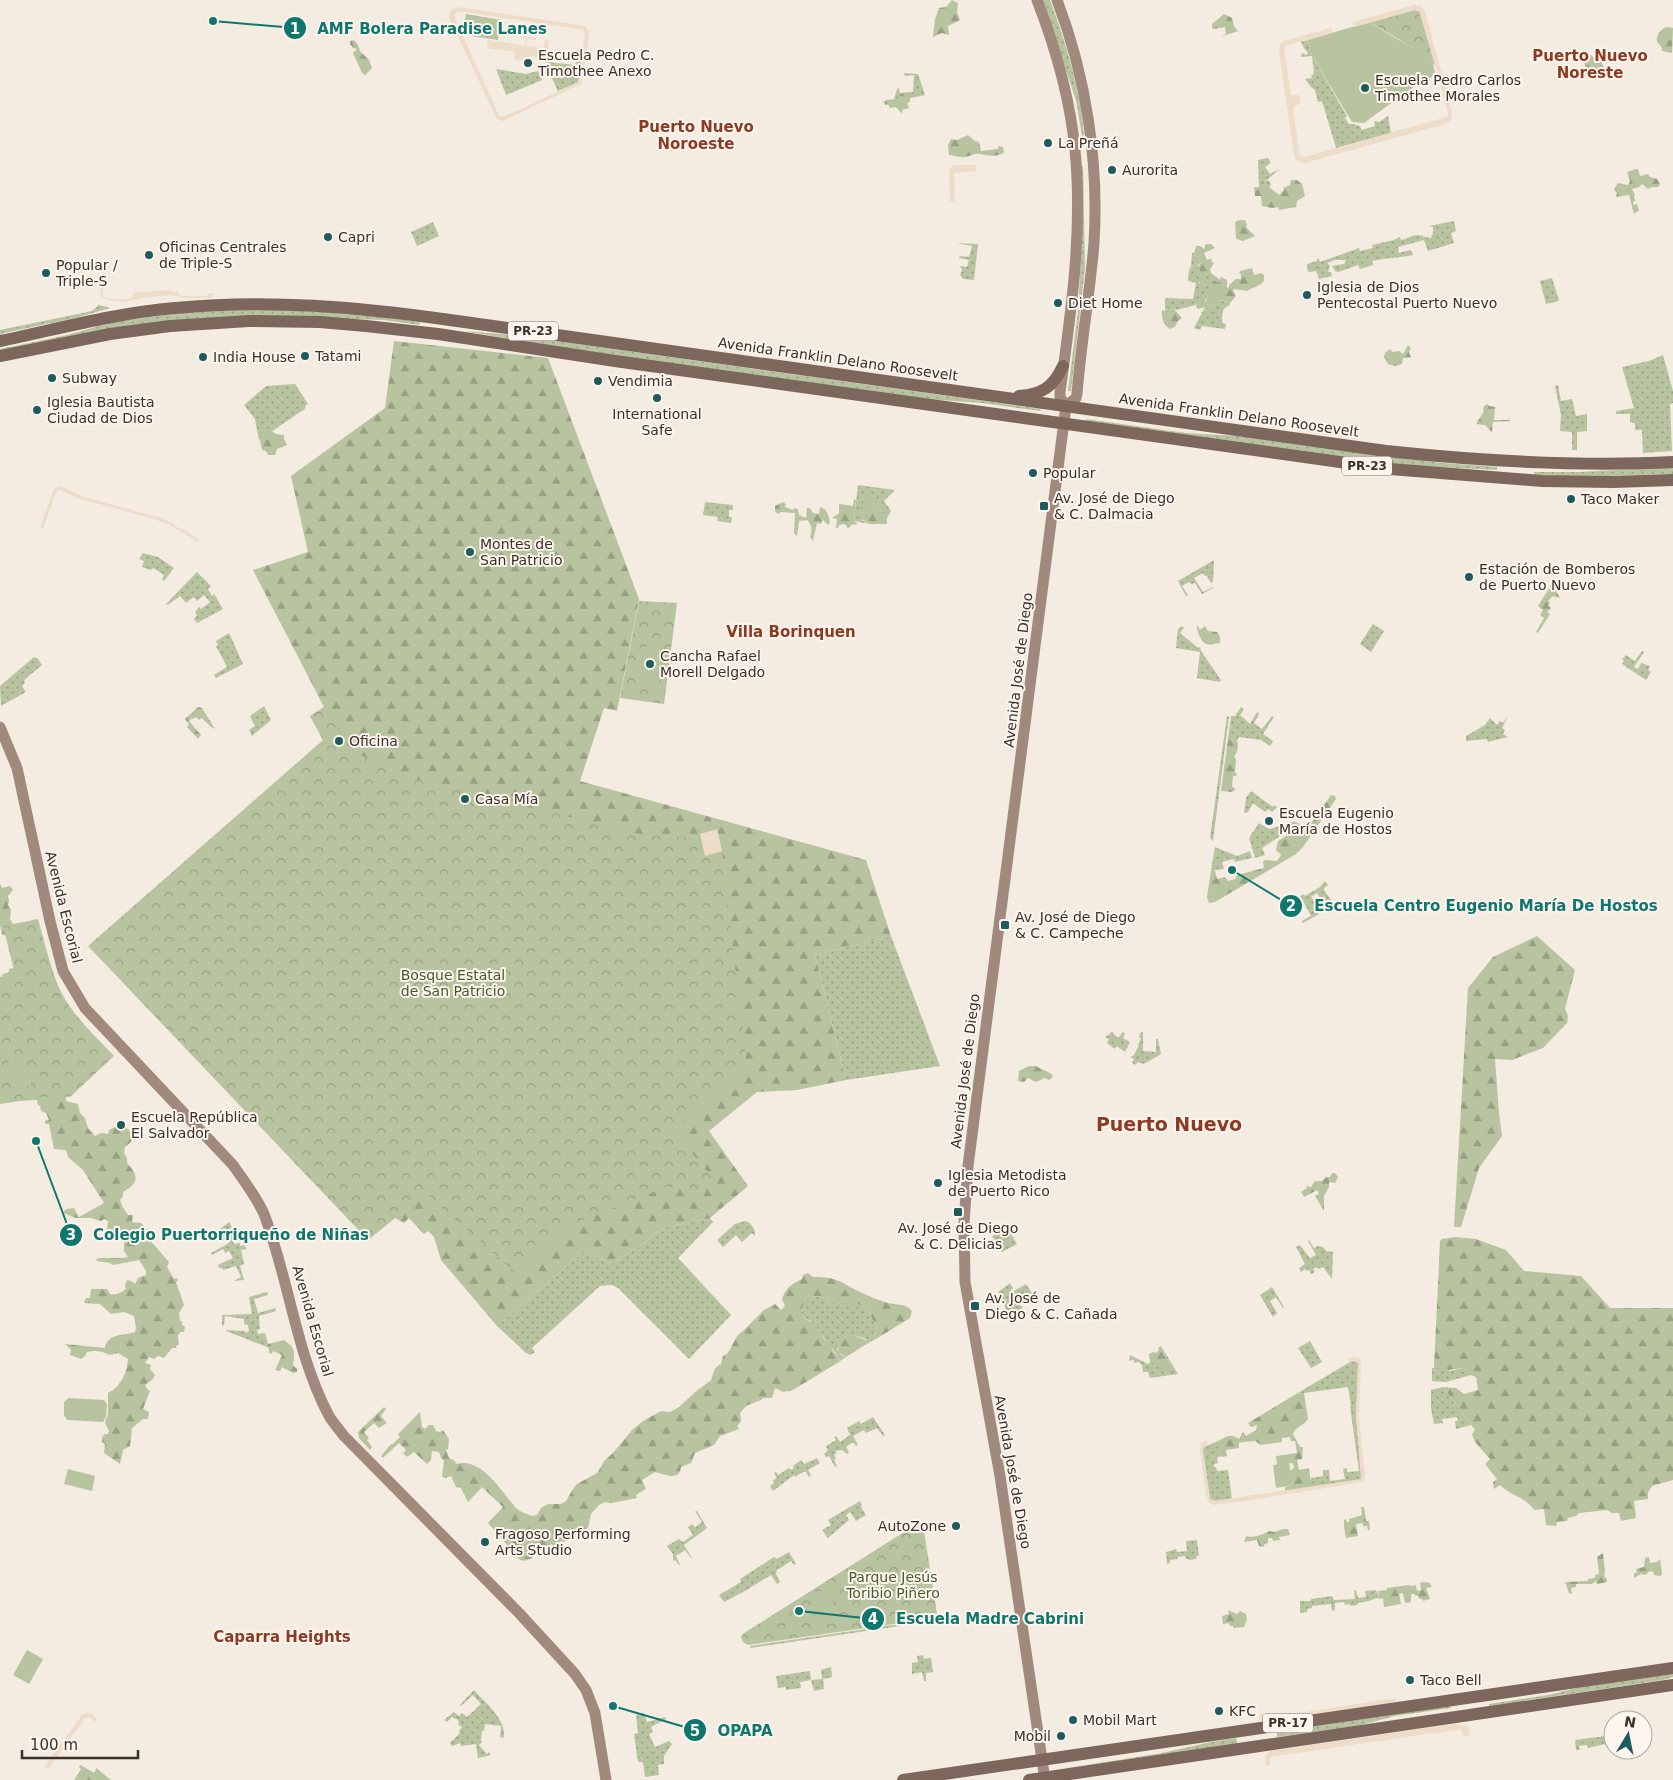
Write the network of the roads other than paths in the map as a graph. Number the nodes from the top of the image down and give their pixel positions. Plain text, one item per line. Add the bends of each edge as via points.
1 (1037, 0) edge
2 (1057, 0) edge
3 (0, 341) edge
4 (0, 356) edge
5 (1063, 366) junction
6 (998, 397) junction
7 (1066, 406) junction
8 (1063, 424) junction
9 (1673, 462) edge
10 (1673, 480) edge
11 (0, 727) edge
12 (1673, 1668) edge
13 (1673, 1686) edge
14 (1043, 1760) junction
15 (1045, 1779) edge
16 (606, 1780) edge
17 (903, 1780) edge
18 (1029, 1780) edge

1 - 5 main road via 1060,67 1075,150 1077,238
2 - 7 main road via 1080,78 1087,115 1095,221 1077,394
3 - 6 main road, Avenida Franklin Delano Roosevelt / PR-23 via 133,313 173,308 244,303 308,304 440,318
4 - 8 main road, PR-23 via 110,334 170,326 249,321 320,322 438,334
5 - 6 main road via 1048,388 1036,393
5 - 7 main road via 1060,397
6 - 7 main road, Avenida Franklin Delano Roosevelt / PR-23
7 - 8 main road, Avenida José de Diego
7 - 9 main road, Avenida Franklin Delano Roosevelt / PR-23 via 1427,455 1569,464
8 - 10 main road, PR-23 via 1426,472 1542,481
8 - 14 main road, Avenida José de Diego via 968,1166 964,1224 965,1282 1000,1476
11 - 16 main road, Avenida Escorial via 17,768 64,971 85,1008 233,1165 249,1188 263,1213 281,1263 309,1372 328,1416 575,1674 595,1713
12 - 14 main road, PR-17
13 - 15 main road, PR-17
14 - 15 main road, Avenida José de Diego
14 - 17 main road, PR-17
15 - 18 main road, PR-17

